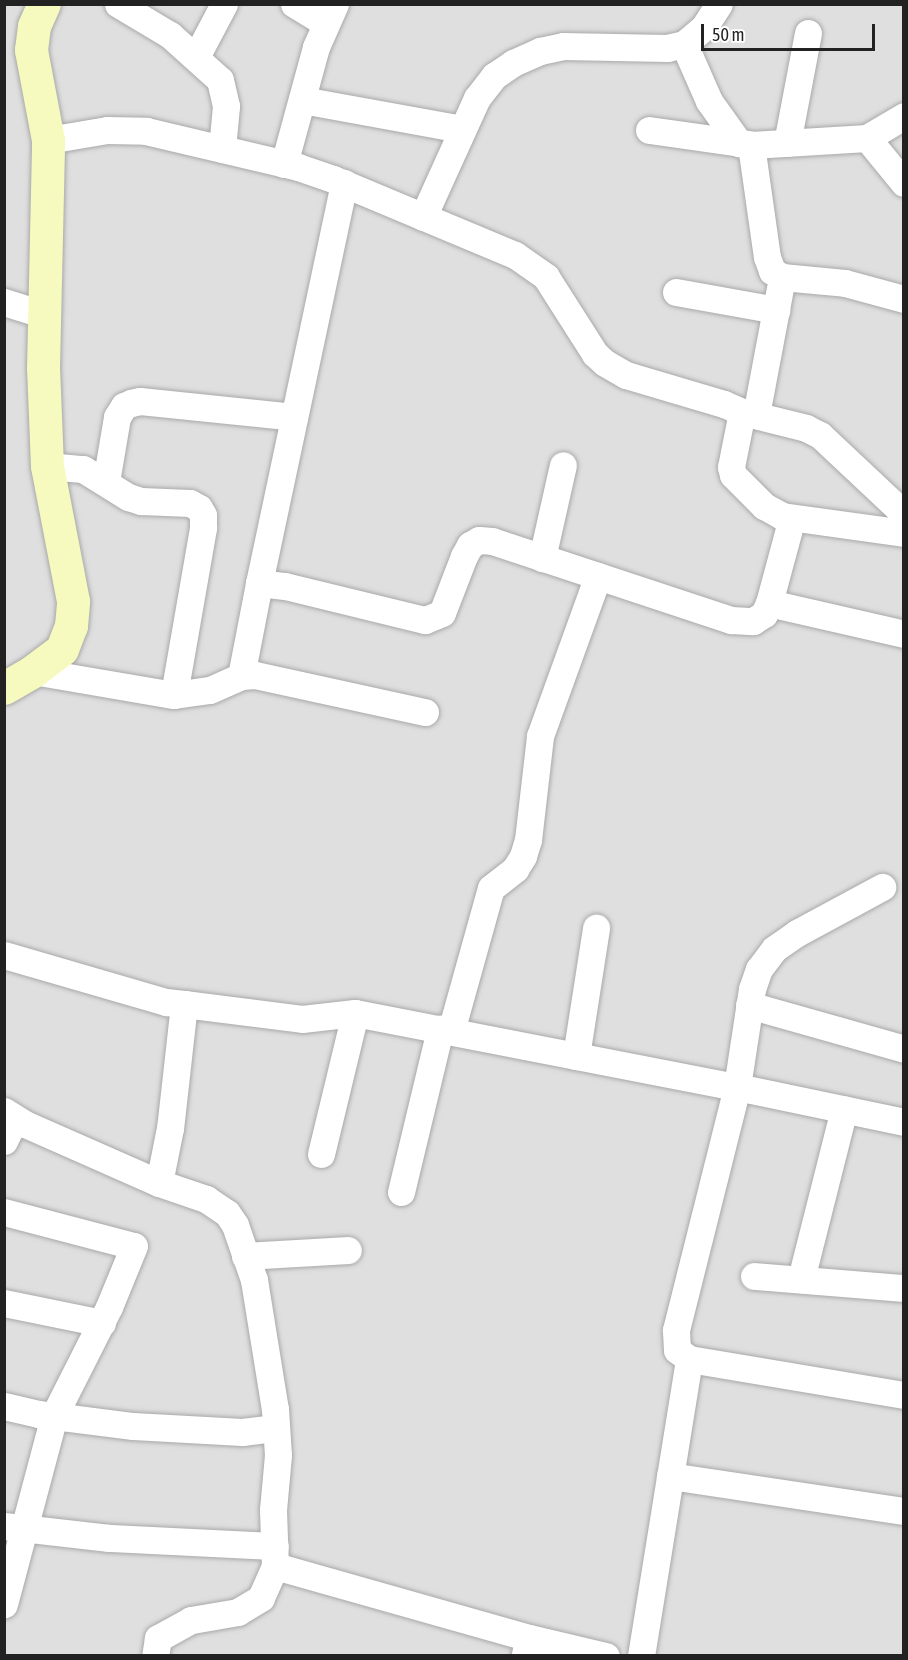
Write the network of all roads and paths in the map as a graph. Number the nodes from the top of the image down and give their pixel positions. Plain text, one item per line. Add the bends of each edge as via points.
1 (44, 4) edge
2 (118, 4) edge
3 (224, 4) edge
4 (294, 4) edge
5 (719, 4) edge
6 (330, 14) edge
7 (808, 33) dead end
8 (684, 44) junction
9 (196, 57) junction
10 (302, 100) junction
11 (903, 116) edge
12 (462, 129) junction
13 (649, 129) dead end
14 (867, 138) junction
15 (48, 140) junction
16 (787, 143) junction
17 (745, 144) junction
18 (222, 149) junction
19 (284, 164) junction
20 (344, 183) junction
21 (903, 183) edge
22 (423, 217) junction
23 (782, 277) junction
24 (676, 292) dead end
25 (903, 298) edge
26 (4, 302) edge
27 (776, 310) junction
28 (45, 315) junction
29 (749, 414) junction
30 (294, 417) junction
31 (562, 465) dead end
32 (47, 466) junction
33 (106, 482) junction
34 (903, 514) edge
35 (792, 518) junction
36 (903, 533) edge
37 (542, 558) junction
38 (598, 576) junction
39 (259, 583) junction
40 (769, 603) junction
41 (903, 634) edge
42 (33, 671) junction
43 (241, 676) junction
44 (4, 688) edge
45 (174, 695) junction
46 (425, 712) dead end
47 (882, 887) dead end
48 (596, 928) dead end
49 (4, 955) edge
50 (184, 1004) junction
51 (749, 1005) junction
52 (355, 1013) junction
53 (445, 1030) junction
54 (903, 1049) edge
55 (576, 1056) junction
56 (736, 1087) junction
57 (844, 1109) junction
58 (903, 1122) edge
59 (8, 1123) edge
60 (321, 1154) dead end
61 (159, 1183) junction
62 (401, 1192) dead end
63 (4, 1212) edge
64 (348, 1250) dead end
65 (245, 1256) junction
66 (754, 1276) dead end
67 (801, 1279) junction
68 (903, 1288) edge
69 (4, 1303) edge
70 (102, 1323) junction
71 (689, 1359) junction
72 (903, 1395) edge
73 (4, 1406) edge
74 (54, 1416) junction
75 (276, 1428) junction
76 (670, 1476) junction
77 (903, 1511) edge
78 (14, 1527) edge
79 (275, 1556) junction
80 (4, 1604) edge
81 (527, 1647) edge
82 (155, 1656) edge
83 (606, 1656) edge
84 (641, 1656) edge

1 - 15 street via 34,26 31,50
2 - 9 street via 170,35
3 - 9 street
4 - 6 street
5 - 8 street via 704,27
6 - 10 street
7 - 16 street
8 - 12 street via 667,48 563,46 540,51 494,76 477,98
8 - 17 street via 709,101
9 - 18 street via 220,80 224,92
10 - 12 street
10 - 19 street
11 - 14 street
12 - 22 street
13 - 17 street
14 - 16 street
14 - 21 street
15 - 18 street via 128,129
15 - 28 street
16 - 17 street
17 - 23 street via 768,257 772,271
18 - 19 street
19 - 20 street
20 - 22 street
20 - 30 street
22 - 29 street via 533,266 557,291 595,354 616,370
23 - 25 street via 845,283
23 - 27 street
24 - 27 street
26 - 28 street
27 - 29 street
28 - 32 street
29 - 34 street via 807,428 820,435
29 - 35 street via 731,459 734,475 773,513
30 - 33 street via 140,400 130,403 117,417
30 - 39 street
31 - 37 street
32 - 33 street via 83,469
32 - 42 street via 73,601 71,626 62,649
33 - 45 street via 141,501 190,503 203,516
35 - 36 street
35 - 40 street
37 - 38 street
37 - 39 street via 478,540 464,556 442,613 425,620
38 - 40 street via 731,620 753,621 764,614
38 - 53 street via 540,736 523,856 515,869 491,888
39 - 43 street
40 - 41 street
42 - 44 street
42 - 45 street
43 - 45 street via 210,690
43 - 46 street via 255,675
47 - 51 street via 774,949 759,969
48 - 55 street
49 - 50 street
50 - 52 street via 302,1019
50 - 61 street via 170,1128
51 - 54 street
51 - 56 street
52 - 53 street
52 - 60 street
53 - 55 street
53 - 62 street
55 - 56 street
56 - 57 street
56 - 71 street via 676,1330 676,1350
57 - 58 street
57 - 67 street
59 - 61 street
61 - 65 street via 206,1199 227,1213
63 - 70 street via 134,1246
64 - 65 street
65 - 75 street via 254,1280 266,1343
66 - 67 street
67 - 68 street
69 - 70 street
70 - 74 street
71 - 72 street
71 - 76 street
73 - 74 street
74 - 75 street via 197,1430
74 - 78 street
75 - 79 street
76 - 77 street
76 - 84 street
78 - 79 street
78 - 80 street
79 - 81 street
79 - 82 street via 261,1598 238,1612 191,1620 158,1638
81 - 83 street

